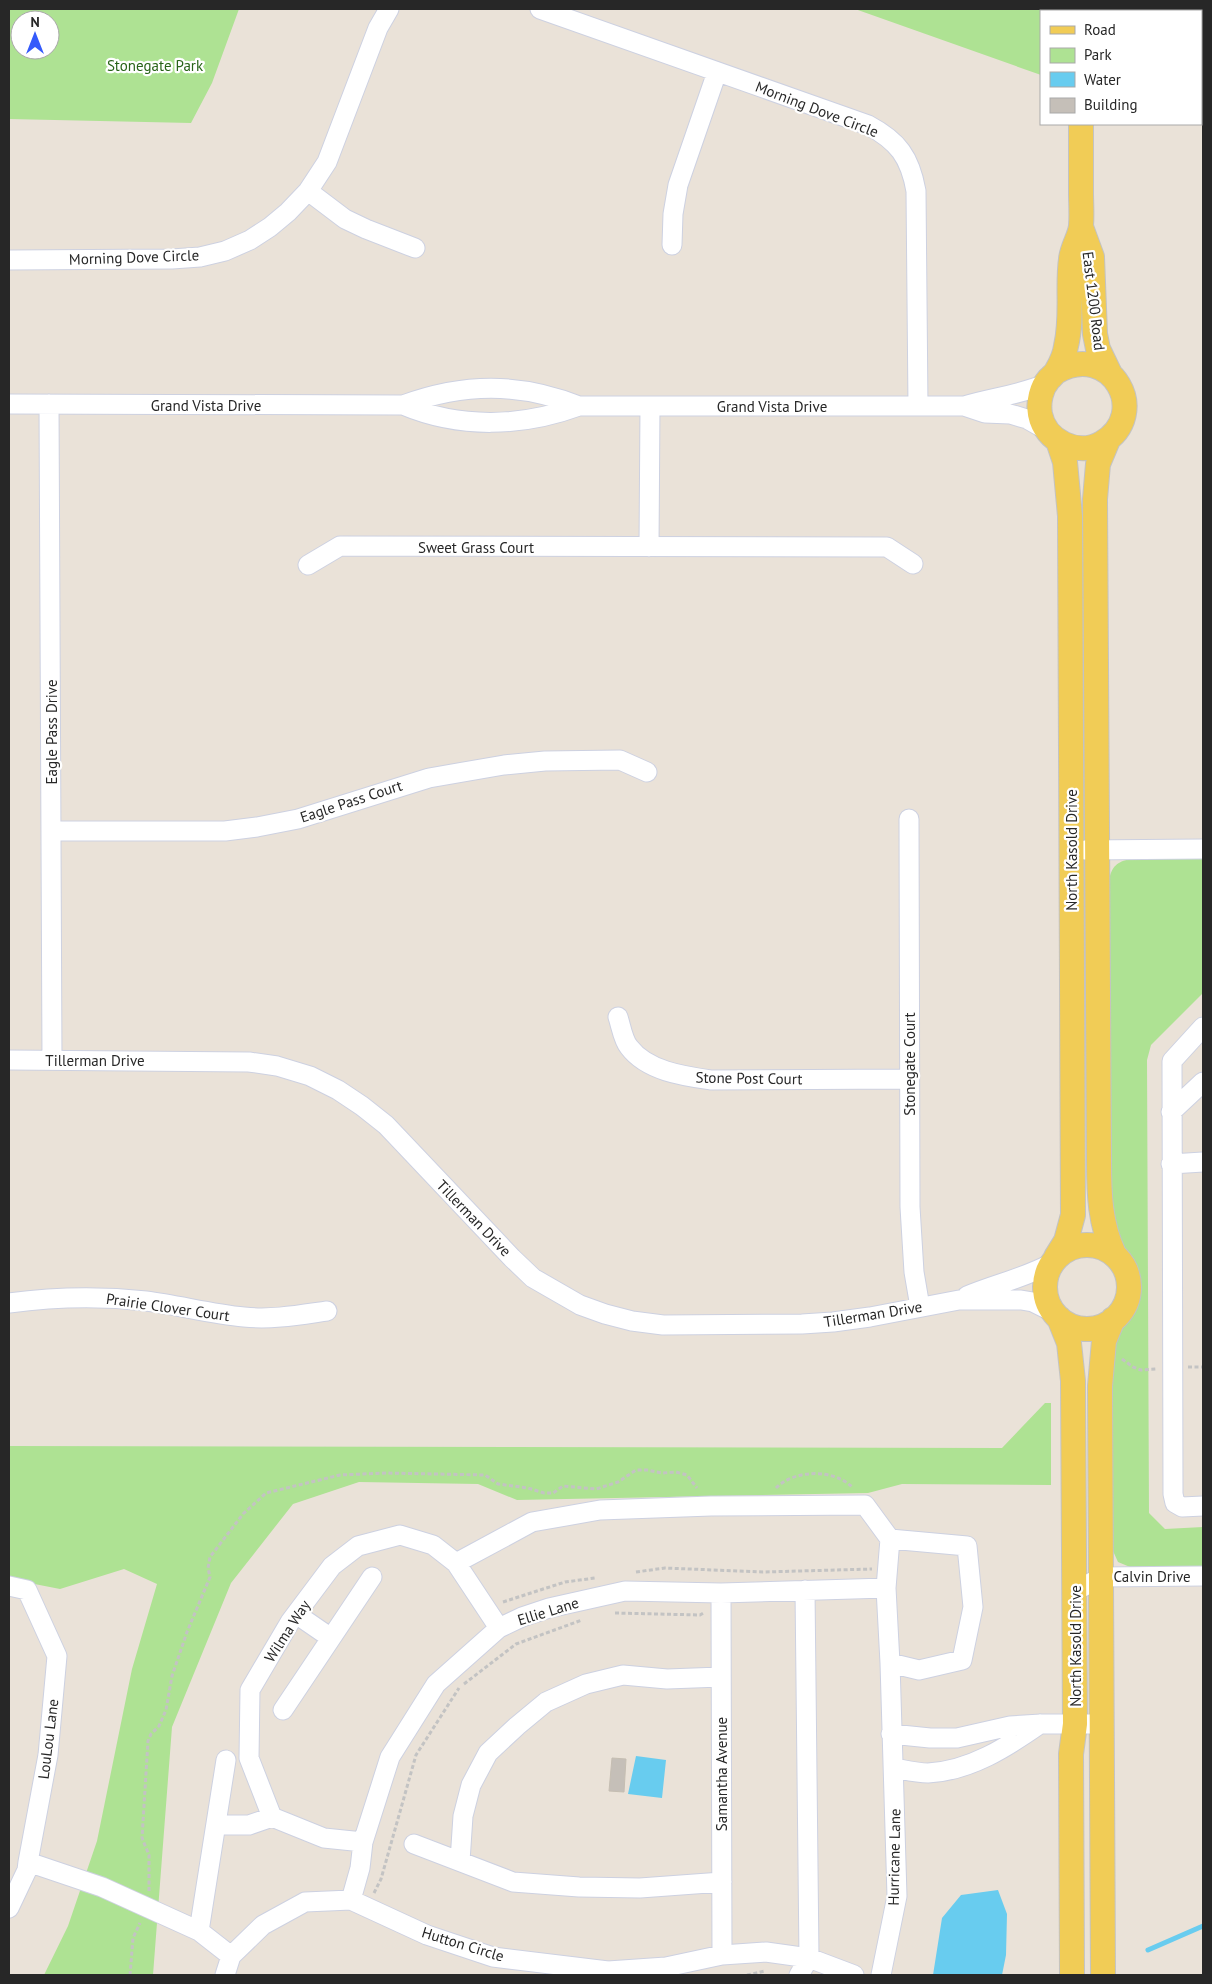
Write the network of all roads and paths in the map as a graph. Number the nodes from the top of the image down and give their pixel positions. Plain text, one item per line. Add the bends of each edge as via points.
1 (389, 9) edge
2 (540, 9) edge
3 (717, 72) junction
4 (1081, 125) edge
5 (308, 191) junction
6 (1081, 228) junction
7 (672, 245) dead end
8 (415, 248) dead end
9 (9, 260) edge
10 (1110, 374) junction
11 (1051, 378) junction
12 (9, 404) edge
13 (49, 404) junction
14 (403, 405) junction
15 (579, 406) junction
16 (650, 406) junction
17 (918, 406) junction
18 (964, 406) junction
19 (1053, 436) junction
20 (1108, 440) junction
21 (649, 547) junction
22 (308, 564) dead end
23 (913, 564) dead end
24 (648, 772) dead end
25 (908, 820) dead end
26 (51, 831) junction
27 (1203, 849) edge
28 (1071, 850) junction
29 (1097, 850) junction
30 (618, 1017) dead end
31 (1203, 1027) edge
32 (9, 1060) edge
33 (52, 1060) junction
34 (909, 1079) junction
35 (1203, 1082) edge
36 (1171, 1112) junction
37 (1203, 1162) edge
38 (1171, 1164) junction
39 (1114, 1254) junction
40 (1054, 1260) junction
41 (958, 1300) junction
42 (9, 1303) edge
43 (920, 1307) junction
44 (327, 1311) dead end
45 (1056, 1315) junction
46 (1113, 1319) junction
47 (774, 1490) dead end
48 (701, 1491) dead end
49 (859, 1505) junction
50 (1203, 1506) edge
51 (890, 1539) junction
52 (456, 1563) junction
53 (1203, 1576) edge
54 (372, 1577) dead end
55 (1101, 1577) junction
56 (9, 1586) edge
57 (886, 1588) junction
58 (805, 1590) junction
59 (1074, 1592) junction
60 (721, 1598) junction
61 (613, 1613) dead end
62 (296, 1614) junction
63 (586, 1619) dead end
64 (499, 1628) junction
65 (331, 1638) junction
66 (890, 1663) junction
67 (721, 1677) junction
68 (283, 1710) dead end
69 (1041, 1724) junction
70 (1075, 1724) junction
71 (1101, 1724) junction
72 (891, 1734) junction
73 (226, 1760) dead end
74 (894, 1768) junction
75 (272, 1817) junction
76 (216, 1825) junction
77 (363, 1842) junction
78 (414, 1844) dead end
79 (460, 1861) junction
80 (28, 1862) junction
81 (722, 1882) junction
82 (359, 1903) junction
83 (146, 1906) junction
84 (9, 1908) edge
85 (199, 1931) junction
86 (722, 1955) junction
87 (231, 1956) junction
88 (809, 1958) junction
89 (130, 1975) edge
90 (225, 1975) edge
91 (799, 1975) edge
92 (854, 1975) edge
93 (881, 1975) edge
94 (1072, 1975) edge
95 (1103, 1975) edge

1 - 5 street, Morning Dove Circle via 378,28 327,162
2 - 3 street, Morning Dove Circle
3 - 7 street via 678,185
3 - 17 street, Morning Dove Circle via 868,125 883,133 906,156 916,191
4 - 6 main road, East 1200 Road
5 - 8 street via 345,218
5 - 9 street, Morning Dove Circle via 270,228 226,251 172,260
6 - 10 main road, East 1200 Road via 1092,257 1095,334
6 - 11 main road, East 1200 Road via 1071,257 1066,346
10 - 11 main road via 1100,367 1077,364 1066,366
10 - 20 main road via 1119,385 1125,407 1122,422
11 - 18 street, Grand Vista Drive via 1027,392
11 - 19 main road via 1042,391 1040,408 1043,424
12 - 13 street, Grand Vista Drive
13 - 14 street, Grand Vista Drive
13 - 26 street, Eagle Pass Drive
14 - 15 street, Grand Vista Drive via 422,398 491,387 559,398
14 - 15 street, Grand Vista Drive via 423,413 490,424 560,413
15 - 16 street, Grand Vista Drive
16 - 17 street, Grand Vista Drive
16 - 21 street
17 - 18 street, Grand Vista Drive
18 - 19 street, Grand Vista Drive via 1027,419
19 - 20 main road via 1066,445 1083,448
19 - 28 main road, North Kasold Drive via 1065,462 1070,516
20 - 29 main road, North Kasold Drive via 1096,477
21 - 22 street, Sweet Grass Court via 340,546
21 - 23 street, Sweet Grass Court via 887,547
24 - 26 street, Eagle Pass Court via 620,760 528,763 428,778 298,819 256,827 225,831
25 - 34 street, Stonegate Court
26 - 33 street, Eagle Pass Drive
27 - 29 street
28 - 29 street
28 - 40 main road, North Kasold Drive via 1073,1216 1066,1241
29 - 39 main road, North Kasold Drive via 1099,1185 1104,1230
30 - 34 street, Stone Post Court via 628,1046 640,1058 685,1076 711,1080
31 - 36 street via 1172,1061
32 - 33 street, Tillerman Drive
33 - 43 street, Tillerman Drive via 249,1062 310,1076 338,1090 386,1125 533,1278 580,1305 605,1314 663,1325 802,1324 870,1317
34 - 43 street, Stonegate Court via 911,1240
35 - 36 street
36 - 38 street
37 - 38 street
38 - 50 street via 1173,1494 1175,1503 1182,1507
39 - 40 main road via 1103,1248 1084,1245 1066,1250
39 - 46 main road via 1124,1268 1129,1284 1124,1306
40 - 41 street, Tillerman Drive via 1024,1277
40 - 45 main road via 1046,1274 1044,1287
41 - 43 street, Tillerman Drive
41 - 45 street, Tillerman Drive via 1021,1300 1033,1302
42 - 44 street, Prairie Clover Court via 108,1298 245,1318 284,1318
45 - 46 main road via 1067,1324 1086,1328
45 - 59 main road, North Kasold Drive via 1069,1343 1073,1380
46 - 55 main road, North Kasold Drive via 1101,1357
47 - 49 path via 794,1476 821,1474 845,1480 858,1493
48 - 83 path via 687,1475 636,1470 618,1482 596,1488 563,1486 553,1493 498,1484 485,1476 386,1473 340,1475 266,1493 243,1514 210,1557 210,1577 172,1676 166,1710 148,1741 142,1838 149,1855
49 - 51 street via 865,1505
49 - 52 street via 600,1510 532,1522
51 - 57 street, Hurricane Lane
51 - 66 street via 967,1546 974,1606 962,1660 919,1670
52 - 62 street, Wilma Way via 433,1545 400,1535 358,1546 332,1566
52 - 64 street, Wilma Way
53 - 55 street, Calvin Drive
54 - 65 street
55 - 59 street, Calvin Drive
55 - 71 main road, North Kasold Drive
56 - 80 street, LouLou Lane via 27,1590 57,1656 48,1755
57 - 58 street, Ellie Lane
57 - 66 street, Hurricane Lane
58 - 60 street, Ellie Lane
58 - 88 street
59 - 70 main road, North Kasold Drive
60 - 61 path via 700,1615
60 - 64 street, Ellie Lane via 625,1591 549,1608
60 - 67 street, Samantha Avenue
62 - 65 street
62 - 75 street, Wilma Way via 250,1690 249,1758
63 - 82 path via 516,1644 459,1689 416,1755 381,1879
64 - 77 street, Ellie Lane via 436,1684 390,1757
65 - 68 street
66 - 72 street, Hurricane Lane
67 - 79 street via 667,1679 623,1675 586,1684 546,1702 488,1754 471,1785 463,1816
67 - 81 street, Samantha Avenue
69 - 70 street
69 - 72 street via 1010,1726 956,1738
69 - 74 street via 1007,1747 963,1766 928,1773
70 - 71 street
70 - 94 main road, North Kasold Drive via 1071,1754
71 - 95 main road, North Kasold Drive
72 - 74 street, Hurricane Lane
73 - 76 street
74 - 93 street, Hurricane Lane via 897,1896
75 - 76 street via 249,1825
75 - 77 street via 324,1838
76 - 85 street
77 - 82 street, Ellie Lane
78 - 79 street
79 - 81 street via 513,1882 640,1888
80 - 83 street
80 - 84 street, LouLou Lane
81 - 86 street, Samantha Avenue
82 - 86 street, Hutton Circle via 427,1936 493,1957 608,1971 666,1967
82 - 87 street, Hutton Circle via 305,1902 263,1925
83 - 85 street
83 - 89 path via 133,1938
85 - 87 street
86 - 88 street, Hutton Circle via 766,1952
87 - 90 street, Hutton Circle
88 - 91 street
88 - 92 street, Hutton Circle

